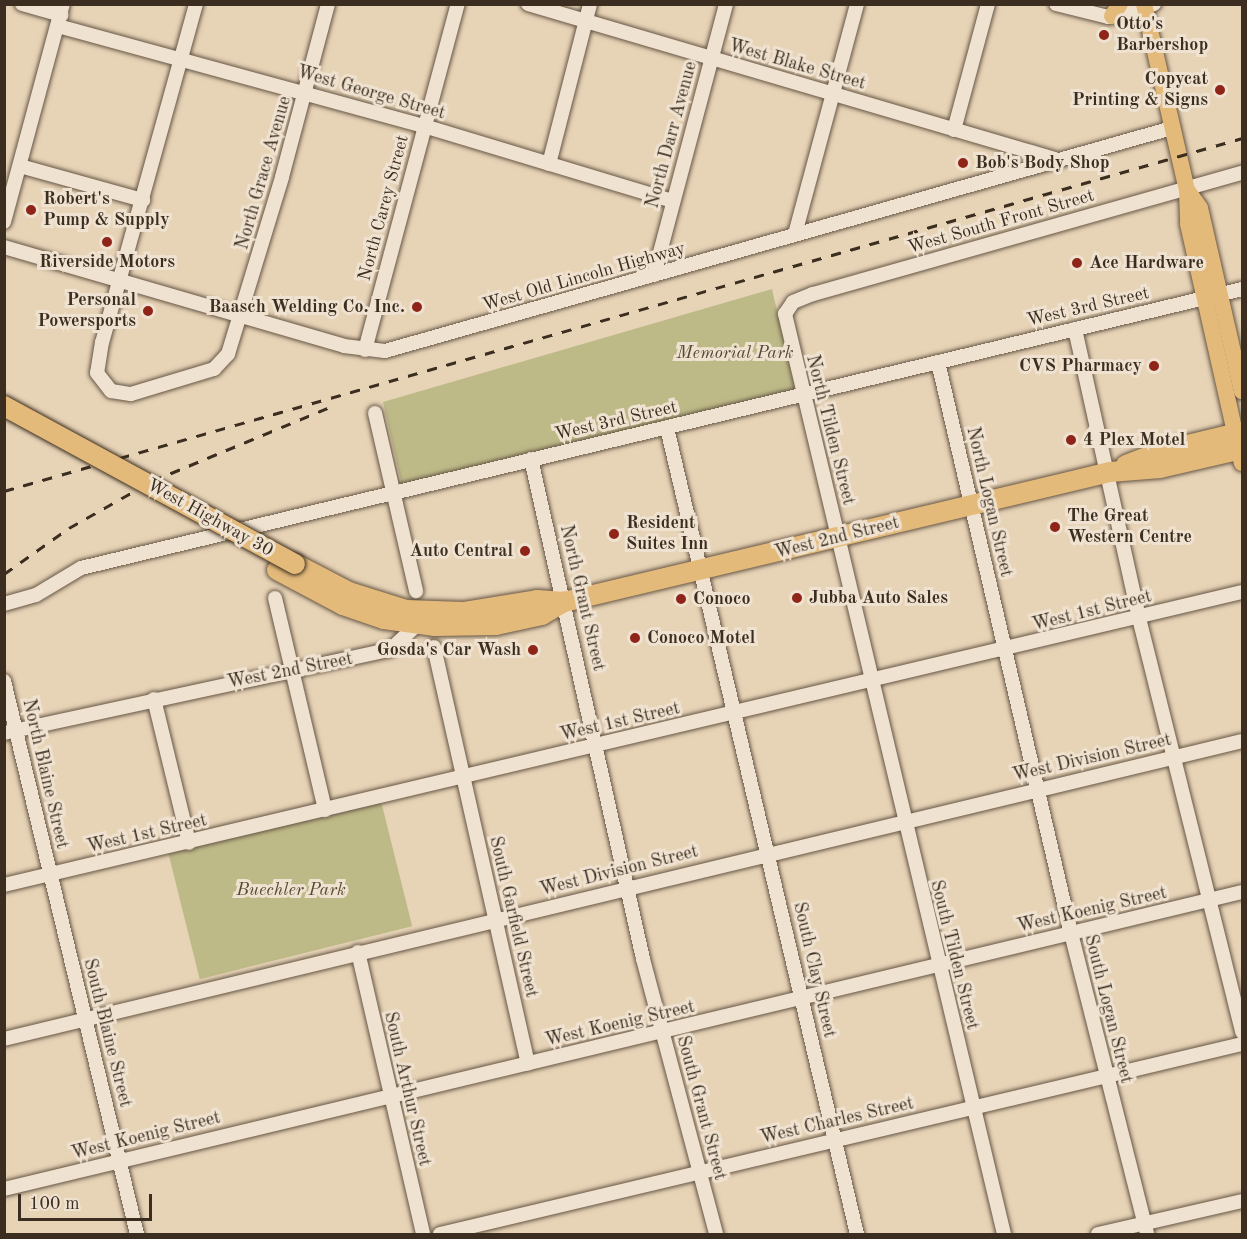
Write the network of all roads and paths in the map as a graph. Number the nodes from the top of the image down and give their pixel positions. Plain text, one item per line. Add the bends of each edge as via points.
1 (22, 4) edge
2 (196, 4) edge
3 (328, 4) edge
4 (458, 4) edge
5 (528, 4) edge
6 (590, 4) edge
7 (726, 4) edge
8 (857, 4) edge
9 (988, 4) edge
10 (1056, 4) edge
11 (1147, 5) edge
12 (1116, 10) edge
13 (61, 15) edge
14 (586, 21) junction
15 (711, 58) junction
16 (182, 60) junction
17 (305, 93) junction
18 (833, 94) junction
19 (424, 126) junction
20 (1172, 128) junction
21 (954, 130) junction
22 (1055, 159) junction
23 (549, 164) junction
24 (20, 166) junction
25 (1242, 173) edge
26 (1188, 190) junction
27 (143, 200) junction
28 (673, 201) junction
29 (4, 222) edge
30 (795, 234) junction
31 (4, 247) edge
32 (654, 275) junction
33 (121, 280) junction
34 (1242, 289) edge
35 (1212, 296) junction
36 (241, 316) junction
37 (787, 325) joint
38 (1074, 328) junction
39 (365, 351) junction
40 (938, 362) junction
41 (1242, 391) edge
42 (802, 394) junction
43 (4, 406) edge
44 (375, 413) dead end
45 (4, 421) edge
46 (667, 428) junction
47 (1241, 445) edge
48 (531, 459) junction
49 (1110, 472) junction
50 (393, 491) junction
51 (972, 505) junction
52 (838, 537) junction
53 (286, 567) junction
54 (700, 571) junction
55 (416, 591) dead end
56 (1242, 592) edge
57 (275, 598) dead end
58 (564, 602) junction
59 (4, 604) edge
60 (419, 618) junction
61 (1139, 618) junction
62 (434, 647) dead end
63 (1005, 651) junction
64 (292, 669) junction
65 (4, 681) edge
66 (873, 683) junction
67 (154, 699) junction
68 (733, 714) junction
69 (10, 732) edge
70 (1242, 741) edge
71 (597, 746) junction
72 (1173, 757) junction
73 (461, 777) junction
74 (1037, 790) junction
75 (325, 810) junction
76 (903, 822) junction
77 (189, 843) junction
78 (768, 854) junction
79 (50, 874) junction
80 (4, 885) edge
81 (626, 887) junction
82 (1242, 892) edge
83 (1210, 900) junction
84 (495, 920) junction
85 (1071, 933) junction
86 (358, 952) junction
87 (939, 965) junction
88 (802, 999) junction
89 (85, 1019) junction
90 (1242, 1032) edge
91 (662, 1034) junction
92 (4, 1039) edge
93 (1242, 1044) edge
94 (528, 1064) junction
95 (1106, 1076) junction
96 (389, 1096) junction
97 (973, 1108) junction
98 (835, 1140) junction
99 (120, 1161) junction
100 (700, 1172) junction
101 (4, 1189) edge
102 (1242, 1201) edge
103 (1146, 1229) edge
104 (137, 1234) edge
105 (423, 1234) edge
106 (440, 1234) edge
107 (716, 1234) edge
108 (857, 1234) edge
109 (1004, 1234) edge
110 (1098, 1234) edge

1 - 13 street, West George Street
2 - 16 street
3 - 17 street, North Grace Avenue
4 - 19 street, North Carey Street
5 - 14 street, West Blake Street
6 - 14 street
7 - 15 street, North Darr Avenue
8 - 18 street
9 - 21 street
10 - 12 street via 1101,17
11 - 12 street
11 - 20 main road
13 - 16 street, West George Street
13 - 24 street
14 - 15 street, West Blake Street
14 - 23 street
15 - 18 street, West Blake Street
15 - 28 street, North Darr Avenue
16 - 17 street, West George Street
16 - 27 street
17 - 19 street, West George Street
17 - 36 street, North Grace Avenue
18 - 21 street, West Blake Street
18 - 30 street
19 - 23 street, West George Street
19 - 39 street, North Carey Street
20 - 22 street, West Old Lincoln Highway
20 - 26 main road
21 - 22 street, West Blake Street
22 - 30 street, West Old Lincoln Highway
23 - 28 street, West George Street
24 - 27 street
24 - 29 street
25 - 26 street, West South Front Street
26 - 35 main road via 1200,208
26 - 37 street, West South Front Street via 813,294 793,302 785,314
27 - 33 street
28 - 32 street, North Darr Avenue
30 - 32 street, West Old Lincoln Highway
31 - 33 street, West Old Lincoln Highway
32 - 39 street, West Old Lincoln Highway via 396,350
33 - 36 street, West Old Lincoln Highway
33 - 36 street, North Grace Avenue via 98,372 111,391 131,393 214,369 228,354
34 - 35 street, West 3rd Street
35 - 38 street, West 3rd Street
35 - 41 main road
35 - 47 main road
36 - 39 street, West Old Lincoln Highway
37 - 42 street, North Tilden Street
38 - 40 street, West 3rd Street
38 - 49 street
40 - 42 street, West 3rd Street
40 - 51 street, North Logan Street
42 - 46 street, West 3rd Street
42 - 52 street, North Tilden Street
43 - 53 highway, West Highway 30, bridge
44 - 50 street
45 - 53 highway, West Highway 30
46 - 48 street, West 3rd Street
46 - 54 street, South Clay Street
47 - 49 highway, West 2nd Street via 1167,466
48 - 50 street, West 3rd Street
48 - 58 street, North Grant Street
49 - 51 highway, West 2nd Street
49 - 61 street
50 - 55 street
50 - 59 street, West 3rd Street via 81,568 42,593
51 - 52 highway, West 2nd Street
51 - 63 street, North Logan Street
52 - 54 highway, West 2nd Street
52 - 66 street, North Tilden Street
53 - 60 highway, West Highway 30 via 358,611
54 - 58 highway, West 2nd Street
54 - 68 street, South Clay Street
56 - 61 street, West 1st Street
57 - 64 street
58 - 60 highway, West 2nd Street via 537,600
58 - 71 street, North Grant Street
60 - 64 street, West 2nd Street via 396,648
61 - 63 street, West 1st Street
61 - 72 street
62 - 73 street, South Garfield Street
63 - 66 street, West 1st Street
63 - 74 street, South Logan Street
64 - 67 street, West 2nd Street
64 - 75 street
65 - 69 street, North Blaine Street
66 - 68 street, West 1st Street
66 - 76 street, South Tilden Street
67 - 69 street, West 2nd Street
67 - 77 street
68 - 71 street, West 1st Street
68 - 78 street, South Clay Street
69 - 79 street, North Blaine Street
70 - 72 street, West Division Street
71 - 73 street, West 1st Street
71 - 81 street, South Grant Street
72 - 74 street, West Division Street
72 - 83 street
73 - 75 street, West 1st Street
73 - 84 street, South Garfield Street
74 - 76 street, West Division Street
74 - 85 street, South Logan Street
75 - 77 street, West 1st Street
76 - 78 street, West Division Street
76 - 87 street, South Tilden Street
77 - 79 street, West 1st Street
78 - 81 street, West Division Street
78 - 88 street, South Clay Street
79 - 80 street, West 1st Street
79 - 89 street, South Blaine Street
81 - 84 street, West Division Street
81 - 91 street, South Grant Street
82 - 83 street, West Koenig Street
83 - 85 street, West Koenig Street
83 - 90 street
84 - 86 street, West Division Street
84 - 94 street, South Garfield Street
85 - 87 street, West Koenig Street
85 - 95 street, South Logan Street
86 - 89 street, West Division Street
86 - 96 street, South Arthur Street
87 - 88 street, West Koenig Street
87 - 97 street, South Tilden Street
88 - 91 street, West Koenig Street
88 - 98 street, South Clay Street
89 - 92 street, West Division Street
89 - 99 street, South Blaine Street
91 - 94 street, West Koenig Street
91 - 100 street, South Grant Street
93 - 95 street, West Charles Street
94 - 96 street, West Koenig Street
95 - 97 street, West Charles Street
95 - 103 street, South Logan Street
96 - 99 street, West Koenig Street
96 - 105 street, South Arthur Street
97 - 98 street, West Charles Street
97 - 109 street, South Tilden Street
98 - 100 street, West Charles Street
98 - 108 street, South Clay Street
99 - 101 street, West Koenig Street
99 - 104 street, South Blaine Street
100 - 106 street, West Charles Street
100 - 107 street, South Grant Street
102 - 103 street
103 - 110 street

